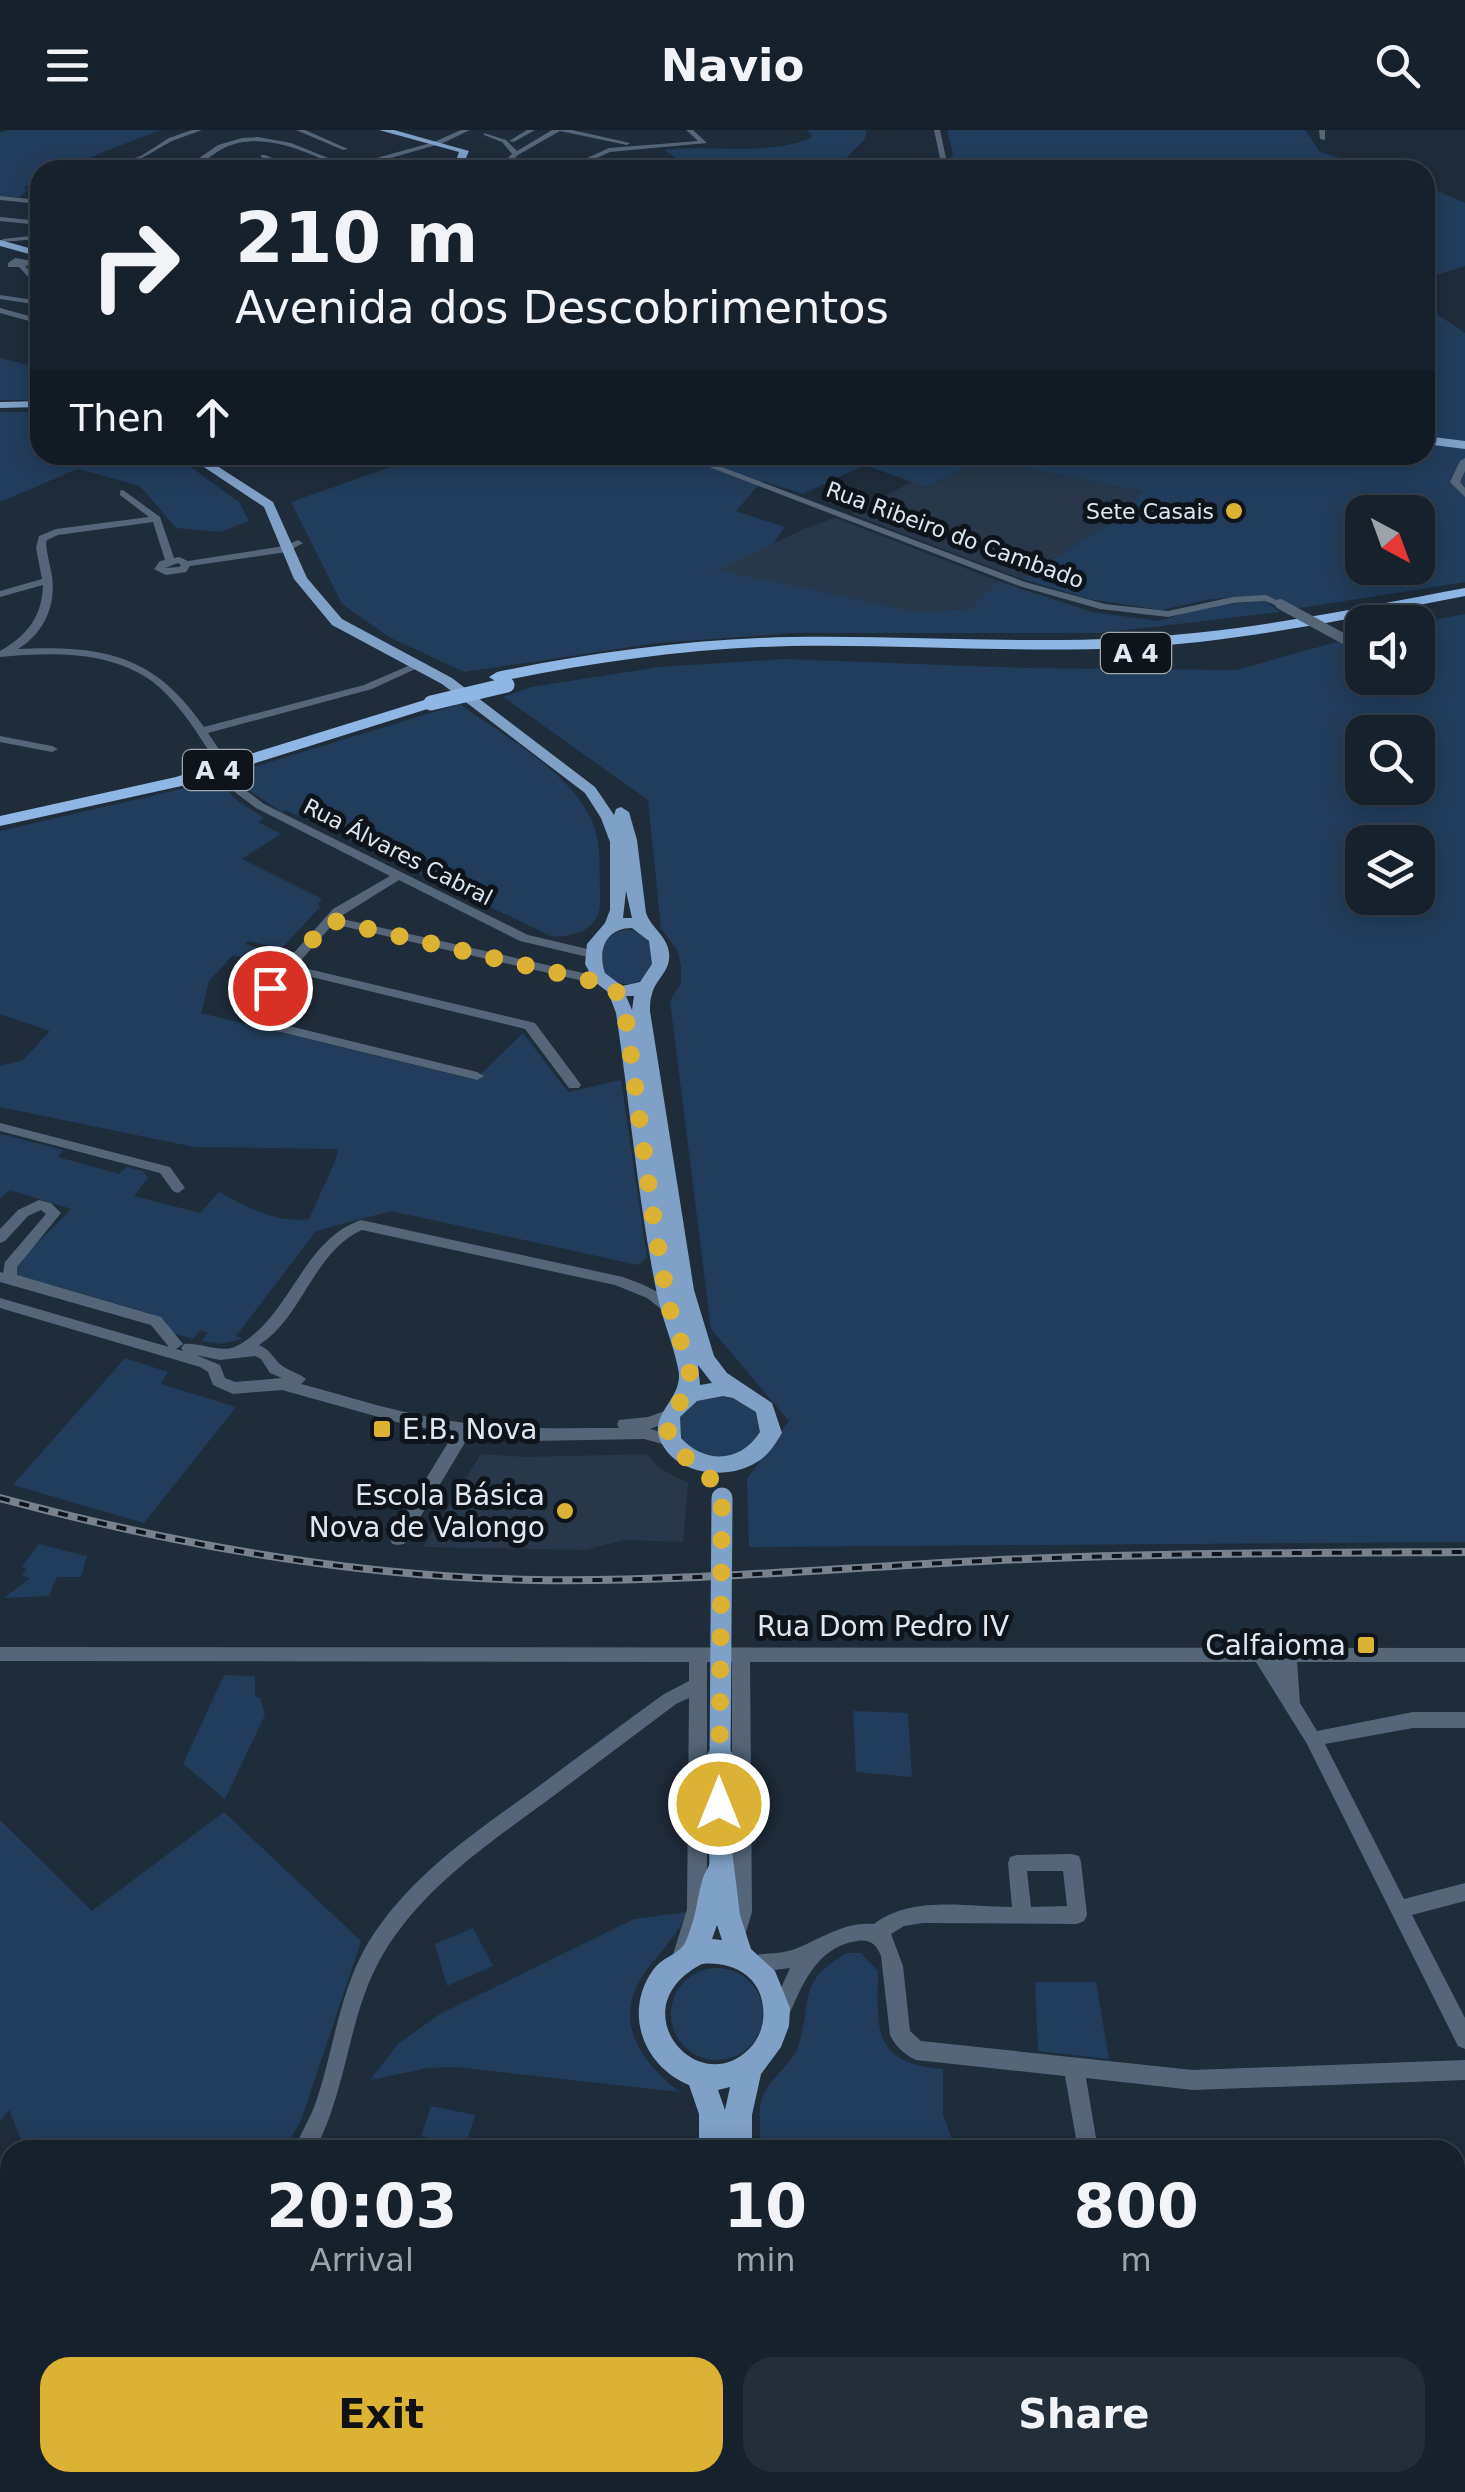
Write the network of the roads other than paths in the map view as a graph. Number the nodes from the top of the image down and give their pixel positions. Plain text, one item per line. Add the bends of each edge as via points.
1 (198, 130) edge
2 (383, 130) edge
3 (467, 130) edge
4 (531, 130) edge
5 (689, 130) edge
6 (937, 130) edge
7 (554, 132) edge
8 (486, 134) dead end
9 (579, 135) junction
10 (290, 136) edge
11 (512, 141) dead end
12 (439, 142) junction
13 (628, 146) junction
14 (345, 149) dead end
15 (212, 153) junction
16 (516, 154) junction
17 (263, 156) dead end
18 (133, 160) edge
19 (201, 160) edge
20 (272, 160) edge
21 (329, 160) edge
22 (376, 160) edge
23 (462, 160) edge
24 (509, 160) edge
25 (584, 160) edge
26 (942, 160) edge
27 (0, 198) edge
28 (30, 201) edge
29 (0, 219) edge
30 (30, 222) edge
31 (1, 242) edge
32 (30, 243) edge
33 (30, 244) edge
34 (0, 254) edge
35 (20, 264) junction
36 (30, 264) edge
37 (0, 266) edge
38 (30, 276) edge
39 (0, 297) edge
40 (30, 301) edge
41 (0, 310) edge
42 (30, 319) edge
43 (30, 404) edge
44 (0, 405) edge
45 (1435, 441) edge
46 (1465, 445) edge
47 (1465, 461) edge
48 (216, 465) edge
49 (708, 465) edge
50 (123, 493) dead end
51 (1465, 494) edge
52 (157, 519) junction
53 (296, 548) junction
54 (48, 580) junction
55 (1465, 592) edge
56 (0, 594) edge
57 (1465, 603) edge
58 (30, 636) junction
59 (1345, 639) edge
60 (42, 650) junction
61 (0, 654) edge
62 (424, 664) junction
63 (502, 681) junction
64 (428, 699) junction
65 (202, 731) junction
66 (0, 739) edge
67 (52, 748) dead end
68 (216, 754) dead end
69 (229, 774) dead end
70 (0, 810) edge
71 (0, 820) edge
72 (400, 875) junction
73 (330, 920) junction
74 (643, 927) junction
75 (598, 946) junction
76 (287, 968) junction
77 (555, 972) junction
78 (608, 984) junction
79 (644, 986) junction
80 (478, 1076) dead end
81 (574, 1085) dead end
82 (0, 1127) edge
83 (178, 1188) dead end
84 (0, 1238) edge
85 (665, 1275) junction
86 (0, 1277) edge
87 (618, 1281) junction
88 (18, 1282) junction
89 (0, 1294) edge
90 (0, 1303) edge
91 (670, 1308) junction
92 (267, 1334) junction
93 (175, 1344) junction
94 (235, 1350) junction
95 (268, 1359) junction
96 (215, 1369) junction
97 (251, 1386) junction
98 (740, 1391) junction
99 (677, 1407) junction
100 (465, 1430) junction
101 (670, 1440) junction
102 (743, 1461) junction
103 (695, 1462) junction
104 (722, 1498) junction
105 (398, 1539) dead end
106 (0, 1654) edge
107 (698, 1654) junction
108 (741, 1654) junction
109 (1465, 1655) edge
110 (1288, 1657) junction
111 (1263, 1658) junction
112 (698, 1685) junction
113 (1292, 1702) junction
114 (1465, 1720) edge
115 (1313, 1739) junction
116 (719, 1852) junction
117 (1465, 1892) edge
118 (1400, 1909) junction
119 (1022, 1915) dead end
120 (876, 1935) junction
121 (819, 1948) junction
122 (743, 1954) junction
123 (686, 1959) junction
124 (779, 2014) junction
125 (1465, 2039) edge
126 (749, 2065) junction
127 (1074, 2068) junction
128 (1465, 2070) edge
129 (699, 2073) junction
130 (310, 2140) edge
131 (713, 2140) edge
132 (738, 2140) edge
133 (1086, 2140) edge

1 - 18 street
2 - 12 main road
3 - 12 street
4 - 7 street
4 - 11 street
5 - 13 street via 704,143
6 - 26 street
7 - 9 street
7 - 9 street
7 - 16 street
8 - 16 street
9 - 13 street
10 - 14 street
10 - 15 street
10 - 15 street via 227,144
10 - 21 street
12 - 22 street
12 - 23 main road via 459,147
13 - 25 street
15 - 19 street
16 - 24 street
17 - 20 street
27 - 28 street
29 - 30 street
31 - 32 main road
31 - 33 main road
34 - 35 street via 12,254
35 - 36 street
35 - 37 street
35 - 38 street
39 - 40 street
41 - 42 street
43 - 44 main road
45 - 46 main road
47 - 51 street via 1455,482
48 - 53 main road via 270,505
49 - 59 street, Rua Ribeiro do Cambado, bridge via 1022,584 1104,608 1168,614 1266,598
50 - 52 street
52 - 53 street via 170,560 159,568 175,572 186,564
52 - 54 street via 49,534 40,540
53 - 62 main road via 314,599 337,622
54 - 56 street
54 - 58 street via 42,621
55 - 63 highway, A 4 via 1187,639 1046,645 763,642 617,655
57 - 63 highway, A 4 via 1196,648 1078,655 750,652
58 - 60 street
58 - 61 street
60 - 61 street
60 - 65 street via 80,653 148,673
62 - 65 street via 368,687
62 - 74 main road via 471,686 611,797 631,838 635,910
62 - 75 main road via 564,767 600,802 618,842 618,910
63 - 64 highway, A 4, bridge
64 - 70 highway, A 4 via 115,786
64 - 71 highway, A 4 via 180,781
65 - 68 street
66 - 67 street
69 - 72 street, Rua Álvares Cabral via 260,806
72 - 73 street
72 - 75 street, Rua Álvares Cabral via 524,938
73 - 76 street
73 - 77 street
74 - 75 main road
74 - 79 main road via 656,935 662,952 660,974
75 - 77 street via 578,970
75 - 78 main road
76 - 80 street via 250,1015 268,1025
76 - 81 street via 530,1026
77 - 78 street
78 - 79 main road
78 - 85 main road via 625,1013
79 - 85 main road via 640,1010
82 - 83 street via 165,1170
84 - 88 street via 31,1208 52,1209 10,1266
85 - 87 street
85 - 91 main road
85 - 98 main road via 704,1358
86 - 88 street
87 - 91 street
87 - 92 street via 371,1224 346,1230 335,1241
88 - 93 street via 156,1321
89 - 93 street
90 - 96 street
91 - 99 main road via 690,1372 690,1391
92 - 94 street
92 - 95 street
93 - 94 street via 212,1353
94 - 95 street
94 - 96 street
95 - 97 street via 265,1376
95 - 99 street via 294,1378 481,1422 649,1423
96 - 97 street via 225,1386
97 - 100 street via 282,1384
98 - 99 main road via 706,1390
98 - 102 main road via 754,1398 771,1433
99 - 101 main road via 667,1427
100 - 101 street
100 - 105 street
101 - 103 main road
102 - 103 main road
102 - 104 main road
103 - 104 main road
104 - 116 main road, bridge
106 - 107 street, Rua Dom Pedro IV
107 - 108 street, Rua Dom Pedro IV
107 - 112 street
108 - 111 street, Rua Dom Pedro IV
108 - 122 street
109 - 110 street, Rua Dom Pedro IV
110 - 111 street, Rua Dom Pedro IV
110 - 113 street
111 - 113 street
112 - 123 street via 698,1888
112 - 130 street via 456,1856 420,1892 375,1950 356,1992 339,2066
113 - 115 street
114 - 115 street via 1413,1720
115 - 118 street
116 - 122 main road
116 - 123 main road via 706,1921
117 - 118 street
118 - 125 street
119 - 120 street via 909,1916
120 - 121 street via 842,1934
120 - 127 street via 890,1952 900,2035 916,2050
121 - 122 street via 789,1960
121 - 124 street via 799,1970
122 - 123 main road
122 - 124 main road via 769,1980
123 - 129 main road via 656,1987 650,2022 666,2055
124 - 126 main road via 768,2048
126 - 129 main road
126 - 132 main road
127 - 128 street via 1193,2080
127 - 133 street
129 - 131 main road via 713,2114

